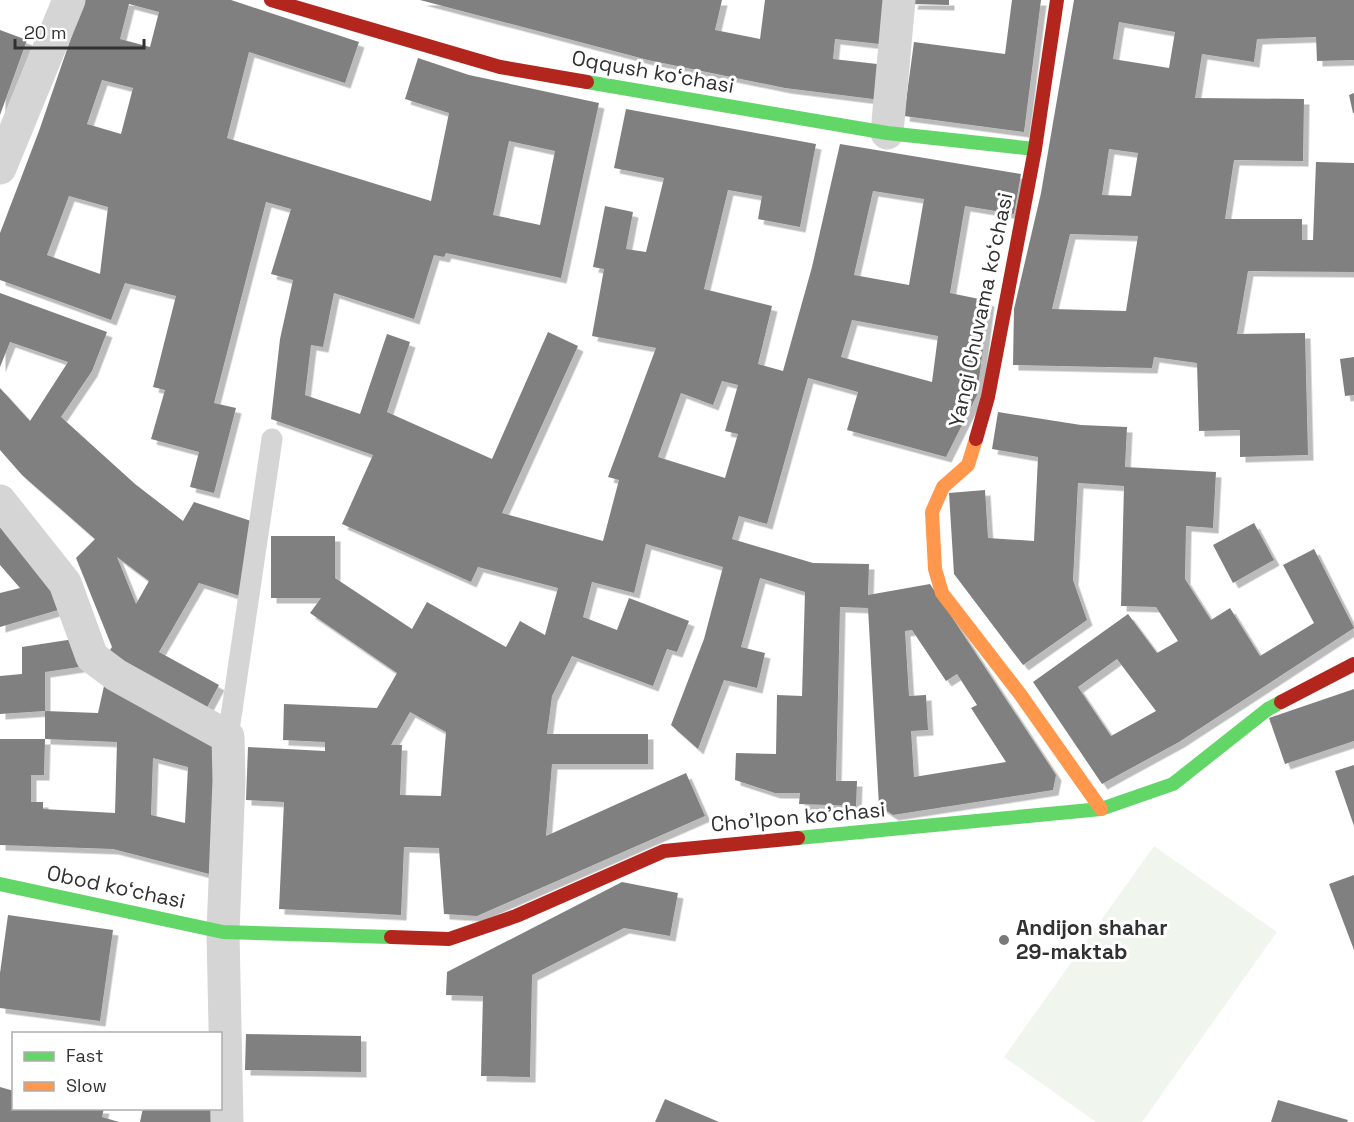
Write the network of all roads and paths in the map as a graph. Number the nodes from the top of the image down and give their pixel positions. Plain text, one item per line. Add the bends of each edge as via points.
1 (69, 0) edge
2 (271, 0) edge
3 (899, 0) edge
4 (1057, 0) edge
5 (887, 133) junction
6 (1035, 149) junction
7 (0, 168) edge
8 (272, 439) dead end
9 (0, 501) edge
10 (1354, 664) edge
11 (228, 737) junction
12 (1101, 809) junction
13 (0, 884) edge
14 (223, 932) junction
15 (227, 1122) edge

1 - 7 street
2 - 5 street, Oqqush koʻchasi via 500,67
3 - 5 street
4 - 6 street, Yangi Chuvama koʻchasi
5 - 6 street, Oqqush koʻchasi
6 - 12 street, Yangi Chuvama koʻchasi via 988,397 968,465 943,487 932,512 935,569 942,593
8 - 11 lane
9 - 11 street via 65,583 92,657 116,675
10 - 12 street, Cho'lpon ko'chasi via 1268,709 1173,784
11 - 14 street
12 - 14 street, Cho'lpon ko'chasi via 664,851 516,916 449,939
13 - 14 street, Obod koʻchasi
14 - 15 street

